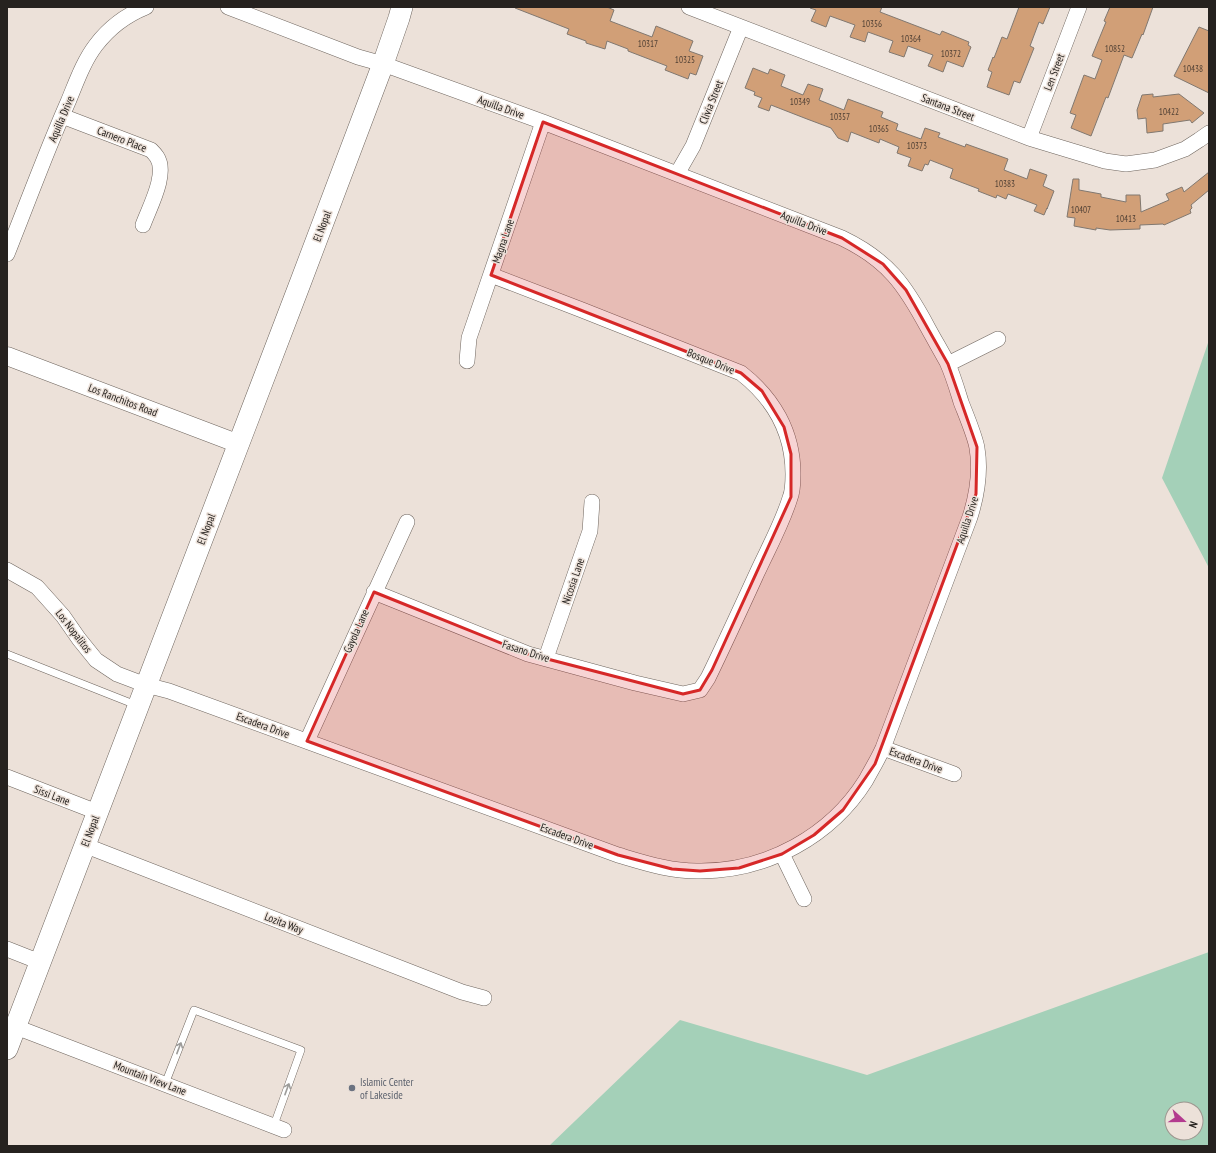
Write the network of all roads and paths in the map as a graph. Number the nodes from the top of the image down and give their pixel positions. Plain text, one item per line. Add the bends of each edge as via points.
1 (146, 7) edge
2 (228, 7) edge
3 (402, 7) edge
4 (689, 7) edge
5 (1079, 7) edge
6 (741, 27) junction
7 (383, 64) junction
8 (62, 116) junction
9 (543, 122) junction
10 (1209, 133) edge
11 (1028, 138) junction
12 (677, 174) junction
13 (142, 225) dead end
14 (7, 254) edge
15 (491, 275) junction
16 (998, 339) dead end
17 (7, 356) edge
18 (467, 361) dead end
19 (948, 364) junction
20 (239, 444) junction
21 (592, 502) dead end
22 (407, 522) dead end
23 (7, 570) edge
24 (374, 592) junction
25 (7, 654) edge
26 (546, 658) junction
27 (146, 685) junction
28 (683, 694) joint
29 (138, 706) junction
30 (307, 741) junction
31 (883, 748) junction
32 (954, 774) dead end
33 (7, 777) edge
34 (97, 812) junction
35 (84, 845) junction
36 (782, 854) junction
37 (804, 899) dead end
38 (7, 949) edge
39 (40, 962) junction
40 (484, 998) dead end
41 (16, 1027) junction
42 (7, 1050) edge
43 (165, 1084) junction
44 (279, 1128) joint

1 - 8 street, Aquilla Drive via 114,25 95,46
2 - 7 street, Aquilla Drive via 358,57
3 - 7 main road, El Nopal
4 - 6 street, Santana Street
5 - 11 street, Len Street
6 - 11 street, Santana Street
6 - 12 street, Clivia Street via 693,146
7 - 9 street, Aquilla Drive
7 - 20 main road, El Nopal
8 - 13 street, Carnero Place via 151,150 158,157 160,180
8 - 14 street, Aquilla Drive
9 - 12 street, Aquilla Drive
9 - 15 street, Magna Lane
10 - 11 street, Santana Street via 1169,156 1126,164 1105,162
12 - 19 street, Aquilla Drive via 842,238 869,253 883,264 906,290
15 - 18 street, Magna Lane via 469,338
15 - 28 street, Bosque Drive via 740,373 762,391 784,427 793,469 791,497 708,678 700,690
16 - 19 street
17 - 20 street, Los Ranchitos Road
19 - 31 street, Aquilla Drive via 977,447 979,471 976,494 970,517
20 - 27 main road, El Nopal
21 - 26 street, Nicosia Lane via 590,531
22 - 24 street, Gayola Lane
23 - 27 street, Los Nopalitos via 37,587 96,660 117,674
24 - 26 street, Fasano Drive via 528,654
24 - 30 street, Gayola Lane
25 - 29 lane
26 - 28 street, Fasano Drive
27 - 29 main road, El Nopal
27 - 30 street, Escadera Drive
29 - 34 main road, El Nopal
30 - 36 street, Escadera Drive via 618,855 653,865 685,870 720,870 739,868
31 - 32 street, Escadera Drive
31 - 36 street, Escadera Drive via 866,781 842,810 814,835
33 - 34 street, Sissi Lane
34 - 35 main road, El Nopal
35 - 39 main road, El Nopal
35 - 40 street, Lozita Way via 462,992
36 - 37 street
38 - 39 street
39 - 41 main road, El Nopal
41 - 42 main road, El Nopal
41 - 43 street, Mountain View Lane
43 - 44 street, Mountain View Lane
43 - 44 lane via 194,1010 301,1050

